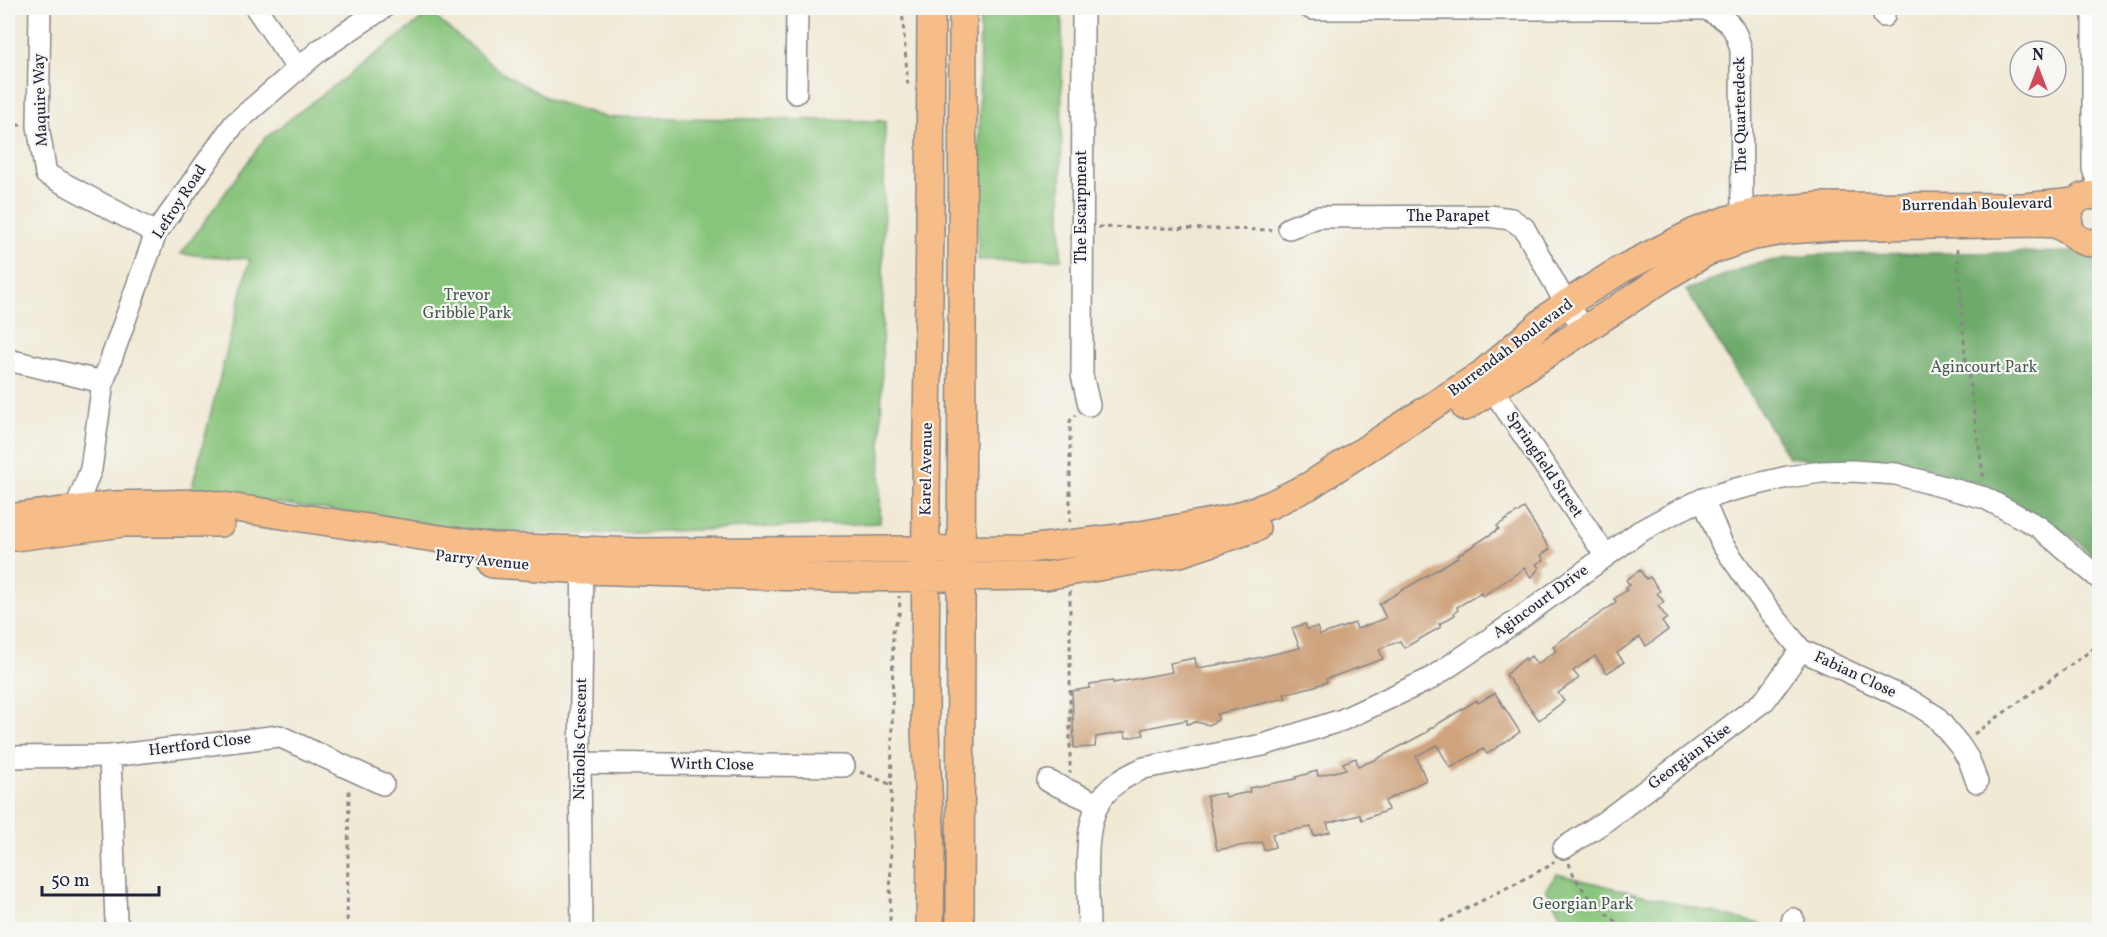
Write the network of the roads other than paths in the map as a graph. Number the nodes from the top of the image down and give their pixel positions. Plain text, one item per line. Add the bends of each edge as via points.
1 (40, 8) edge
2 (256, 8) edge
3 (383, 8) edge
4 (797, 8) edge
5 (931, 8) edge
6 (963, 8) edge
7 (1083, 8) edge
8 (1310, 8) edge
9 (2093, 8) edge
10 (298, 69) junction
11 (796, 93) dead end
12 (2089, 191) edge
13 (1746, 226) junction
14 (1289, 228) road end
15 (156, 233) junction
16 (2072, 233) junction
17 (2100, 242) edge
18 (1566, 304) junction
19 (1584, 329) junction
20 (8, 360) edge
21 (103, 382) junction
22 (1487, 382) junction
23 (1089, 405) road end
24 (91, 469) junction
25 (1703, 499) junction
26 (105, 516) junction
27 (8, 518) edge
28 (76, 519) junction
29 (8, 538) edge
30 (961, 550) junction
31 (1606, 556) junction
32 (583, 560) junction
33 (926, 564) junction
34 (961, 577) junction
35 (2100, 579) edge
36 (1801, 650) junction
37 (110, 756) junction
38 (8, 757) edge
39 (580, 763) junction
40 (844, 766) road end
41 (1048, 781) dead end
42 (1977, 782) dead end
43 (383, 784) dead end
44 (1098, 804) junction
45 (1564, 848) road end
46 (122, 930) edge
47 (582, 930) edge
48 (930, 930) edge
49 (960, 930) edge
50 (1089, 930) edge

1 - 15 street, Maquire Way via 38,126 46,174
2 - 10 street
3 - 10 street, Lefroy Road
4 - 11 street
5 - 33 main road, Karel Avenue
6 - 30 main road, Karel Avenue
7 - 23 street, The Escarpment via 1082,375
8 - 13 street, The Quarterdeck via 1706,9 1728,20 1741,50
9 - 12 street
10 - 15 street, Lefroy Road via 234,124
12 - 13 main road, Burrendah Boulevard via 2023,207 1783,208
12 - 16 main road via 2069,211
13 - 16 main road, Burrendah Boulevard via 1788,230 2036,223 2056,224
13 - 18 main road, Burrendah Boulevard via 1695,232 1622,269
13 - 19 main road, Burrendah Boulevard
14 - 18 street, The Parapet via 1318,217 1511,219 1524,228
15 - 21 street, Lefroy Road
16 - 17 main road, Burrendah Boulevard via 2084,242
18 - 19 street, The Parapet
18 - 22 main road, Burrendah Boulevard
19 - 22 main road, Burrendah Boulevard
20 - 21 street
21 - 24 street, Lefroy Road
22 - 30 main road, Burrendah Boulevard via 1309,486 1249,513 1070,545
22 - 31 street, Springfield Street
22 - 34 main road, Burrendah Boulevard via 1354,478 1296,511 1250,531 1180,554 1093,569 1045,576
24 - 26 street, Lefroy Road
24 - 28 street, Lefroy Road
25 - 31 street, Agincourt Drive via 1639,532
25 - 35 street, Agincourt Drive via 1746,486 1821,472 1896,474 1985,498 2040,527
25 - 36 street, Fabian Close via 1722,544
26 - 28 main road, Parry Avenue
26 - 32 main road, Parry Avenue via 215,522 505,566
27 - 28 main road, Parry Avenue
28 - 29 main road, Parry Avenue
30 - 33 main road, Parry Avenue
30 - 34 main road, Karel Avenue
31 - 44 street, Agincourt Drive via 1430,679 1342,720 1274,742 1128,774
32 - 33 main road, Parry Avenue via 832,578
32 - 39 street, Nicholls Crescent
33 - 34 main road, Parry Avenue
33 - 48 main road, Karel Avenue
34 - 49 main road, Karel Avenue
36 - 42 street, Fabian Close via 1935,716 1969,760
36 - 45 street, Georgian Rise via 1765,700
37 - 38 street, Hertford Close
37 - 43 street, Hertford Close via 279,736
37 - 46 street via 116,922
39 - 40 street, Wirth Close
39 - 47 street, Nicholls Crescent
41 - 44 street
44 - 50 street, Agincourt Drive via 1089,846

